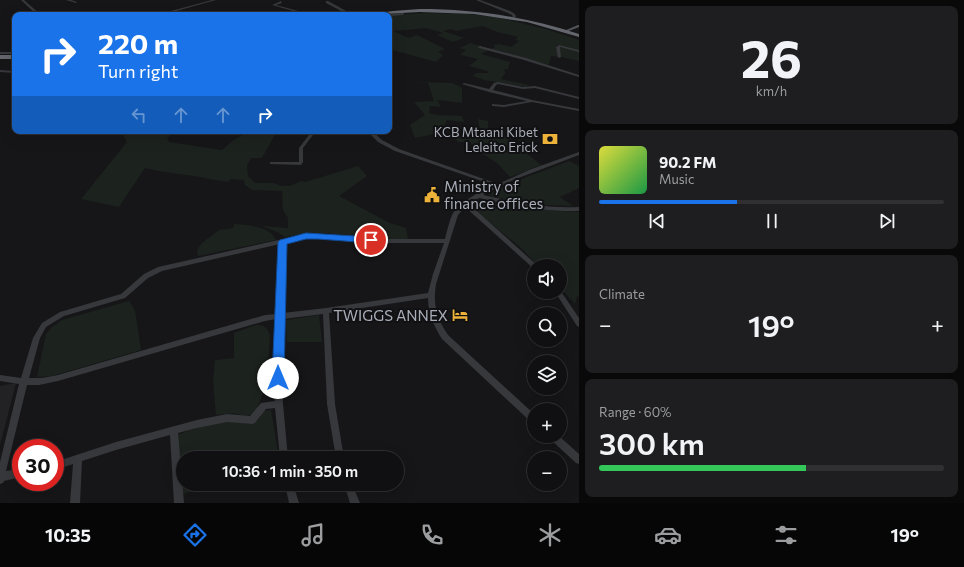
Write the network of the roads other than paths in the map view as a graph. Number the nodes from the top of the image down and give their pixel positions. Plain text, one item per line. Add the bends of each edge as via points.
1 (22, 0) edge
2 (68, 0) edge
3 (215, 0) edge
4 (478, 0) edge
5 (76, 2) dead end
6 (281, 2) dead end
7 (327, 2) dead end
8 (36, 12) edge
9 (169, 12) edge
10 (300, 12) edge
11 (345, 12) edge
12 (392, 13) edge
13 (514, 18) junction
14 (579, 26) edge
15 (566, 31) junction
16 (579, 36) edge
17 (480, 47) dead end
18 (579, 51) edge
19 (0, 53) edge
20 (12, 53) edge
21 (0, 57) edge
22 (12, 57) edge
23 (559, 57) dead end
24 (0, 71) edge
25 (12, 72) edge
26 (579, 76) edge
27 (464, 84) dead end
28 (490, 91) junction
29 (579, 98) edge
30 (532, 100) junction
31 (493, 105) dead end
32 (579, 110) edge
33 (312, 134) edge
34 (372, 134) edge
35 (579, 153) edge
36 (272, 163) dead end
37 (497, 185) junction
38 (479, 196) junction
39 (466, 205) junction
40 (579, 209) edge
41 (447, 241) junction
42 (283, 242) junction
43 (527, 259) edge
44 (429, 295) junction
45 (563, 299) edge
46 (326, 311) junction
47 (281, 316) junction
48 (579, 324) edge
49 (0, 378) edge
50 (24, 381) junction
51 (279, 404) junction
52 (527, 413) edge
53 (174, 430) junction
54 (561, 443) edge
55 (283, 451) edge
56 (339, 451) edge
57 (78, 460) junction
58 (579, 460) edge
59 (64, 464) edge
60 (12, 475) edge
61 (0, 477) edge
62 (0, 480) edge
63 (291, 491) edge
64 (351, 491) edge
65 (75, 503) edge
66 (179, 503) edge
67 (294, 503) edge
68 (355, 503) edge

1 - 8 street
2 - 5 street
3 - 9 street
4 - 13 street via 509,12
6 - 10 street via 273,5
7 - 11 street
12 - 13 highway via 455,10
13 - 15 highway
14 - 15 main road
15 - 16 highway
17 - 26 street
18 - 23 street via 560,46
19 - 20 street
21 - 22 highway
24 - 25 street
27 - 28 street
28 - 29 street via 498,83 523,88 535,87
28 - 30 street
30 - 31 street via 504,106
30 - 32 street
33 - 36 street via 301,148 299,164
34 - 37 street via 397,150
35 - 37 street
37 - 38 street
38 - 39 street
38 - 40 street via 561,210
39 - 41 street via 455,215
39 - 43 street
41 - 42 street via 382,242 306,236
41 - 44 street
42 - 47 street
42 - 50 street via 160,269 146,276 123,296 53,318 38,334
44 - 46 street
44 - 52 street via 432,315 445,337
45 - 48 street
46 - 47 street
46 - 56 street via 331,404
47 - 50 street via 256,320 58,378
47 - 51 street
49 - 50 street
50 - 61 street
51 - 53 street via 264,406 252,420 227,418
51 - 55 street
53 - 57 street via 116,446
53 - 66 street
54 - 58 street
57 - 59 street
57 - 65 street
60 - 61 street
61 - 62 street
63 - 67 street
64 - 68 street

